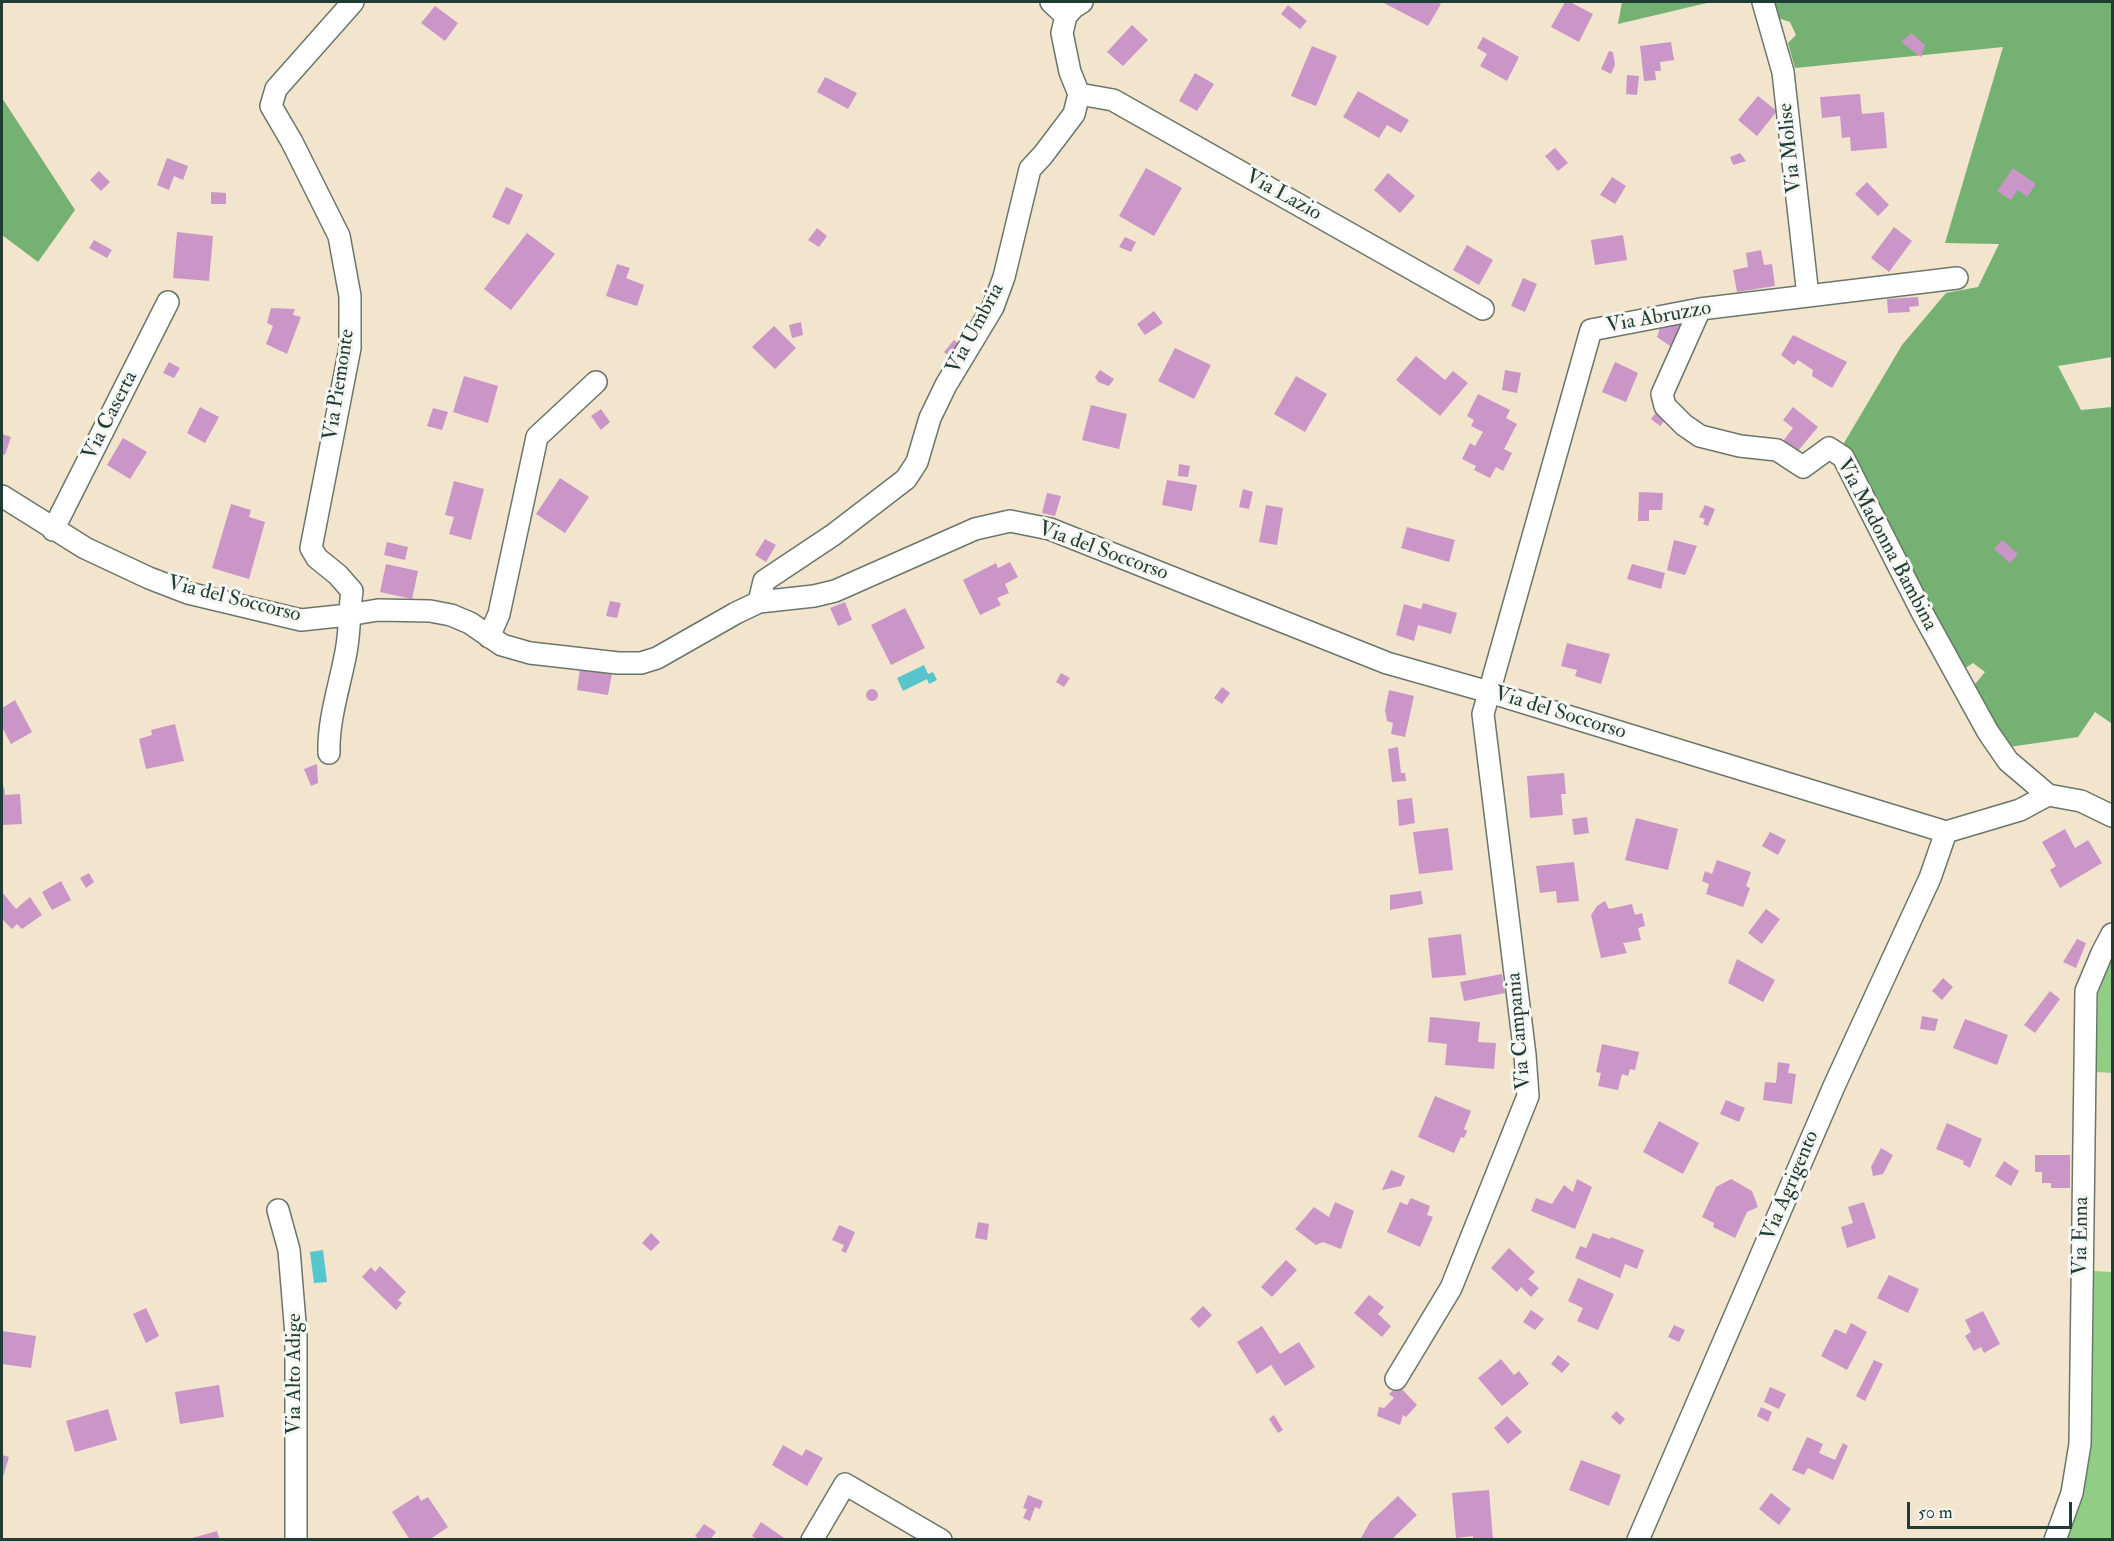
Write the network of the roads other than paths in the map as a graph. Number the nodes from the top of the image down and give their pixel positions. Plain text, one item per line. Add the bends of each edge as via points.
1 (352, 2) edge
2 (1082, 2) edge
3 (1763, 2) edge
4 (1059, 9) edge
5 (1079, 94) junction
6 (1957, 278) dead end
7 (1808, 296) junction
8 (168, 302) dead end
9 (1483, 309) dead end
10 (1700, 309) junction
11 (596, 382) dead end
12 (2, 496) edge
13 (53, 530) junction
14 (759, 602) junction
15 (348, 615) junction
16 (489, 638) junction
17 (1490, 692) junction
18 (329, 753) dead end
19 (2048, 795) junction
20 (2112, 816) edge
21 (1946, 832) junction
22 (2112, 934) edge
23 (278, 1210) dead end
24 (1396, 1379) dead end
25 (296, 1539) edge
26 (812, 1539) edge
27 (940, 1539) edge
28 (1638, 1539) edge
29 (2055, 1539) edge

1 - 15 street, Via Piemonte via 276,89 271,106 339,236 350,296 350,348 311,548 352,591
2 - 4 street
3 - 7 street, Via Molise via 1783,72
4 - 5 street via 1070,72
5 - 9 street, Via Lazio via 1113,100
5 - 14 street, Via Umbria via 1074,114 1030,169 993,307 946,385 912,470 906,479 833,535 764,581
6 - 7 street, Via Abruzzo
7 - 10 street, Via Abruzzo
8 - 13 street, Via Caserta
10 - 17 street, Via Abruzzo via 1591,330
10 - 19 street, Via Madonna Bambina via 1662,394 1665,406 1700,436 1777,450 1803,467 1829,448 1843,457 1989,732 2008,761
11 - 16 street via 537,437 499,614
12 - 13 street, Via del Soccorso
13 - 15 street, Via del Soccorso via 85,549 188,593 301,620
14 - 16 street, Via del Soccorso via 641,663 530,653
14 - 17 street, Via del Soccorso via 835,591 975,530 1010,521 1050,529 1387,663
15 - 16 street, Via del Soccorso via 378,610 430,611 470,623
15 - 18 street via 347,648 328,736
17 - 21 street, Via del Soccorso
17 - 24 street, Via Campania via 1483,714 1528,1096 1451,1288
19 - 20 street via 2081,801
19 - 21 street via 2020,810
21 - 28 street, Via Agrigento via 1930,878 1835,1084
22 - 29 street, Via Enna via 2086,990 2080,1444 2072,1492
23 - 25 street, Via Alto Adige via 290,1250 297,1335
26 - 27 street via 845,1485

